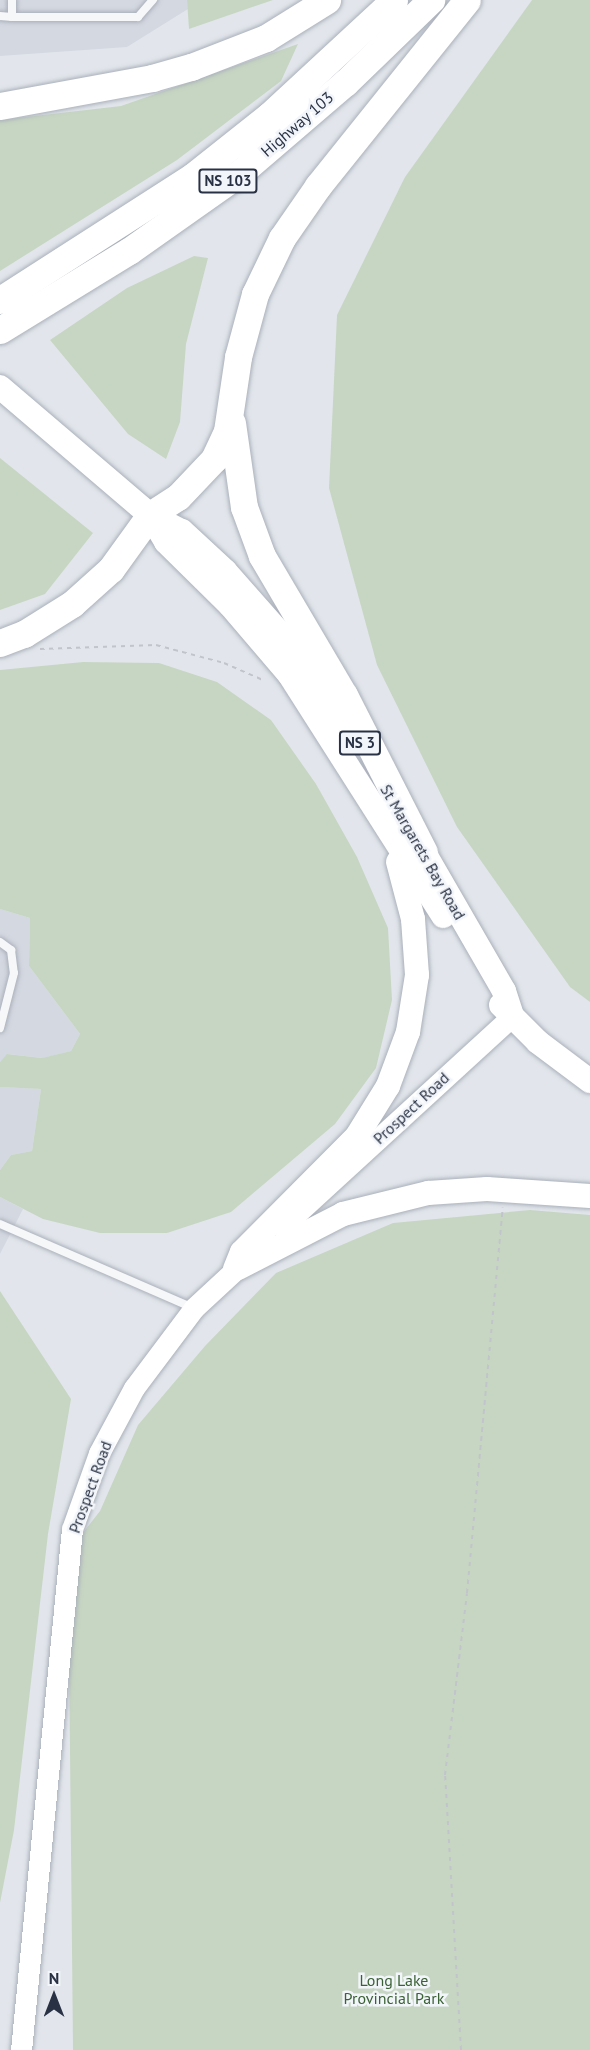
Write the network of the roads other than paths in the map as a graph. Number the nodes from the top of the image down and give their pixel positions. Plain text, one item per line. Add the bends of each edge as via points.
1 (12, 0) edge
2 (153, 0) edge
3 (327, 0) edge
4 (394, 0) edge
5 (431, 0) edge
6 (467, 0) edge
7 (0, 16) edge
8 (12, 17) junction
9 (0, 106) edge
10 (0, 300) edge
11 (0, 330) edge
12 (0, 387) edge
13 (231, 401) junction
14 (150, 515) junction
15 (0, 643) edge
16 (375, 809) junction
17 (424, 852) junction
18 (0, 942) edge
19 (512, 1016) junction
20 (0, 1028) edge
21 (590, 1081) edge
22 (590, 1196) edge
23 (0, 1224) edge
24 (236, 1269) junction
25 (194, 1308) junction
26 (21, 2050) edge

1 - 8 lane
2 - 8 lane via 138,17
3 - 9 highway via 266,38 191,67
4 - 10 highway, Highway 103 / NS 103 via 285,102 208,165 114,230
5 - 11 highway, Highway 103 / NS 103 via 328,98 241,172 148,238
6 - 13 highway via 400,89 318,186 282,238 255,294
7 - 8 lane
12 - 14 main road, St Margarets Bay Road / NS 3
13 - 14 highway via 227,431 214,459 178,497
13 - 17 highway via 239,481 262,556 344,695
14 - 15 highway via 111,569 72,604 24,634
14 - 16 main road, St Margarets Bay Road / NS 3 via 166,542 230,604 289,674
14 - 17 main road, St Margarets Bay Road / NS 3 via 182,531 252,599 299,655 360,744
16 - 19 main road, St Margarets Bay Road / NS 3 via 493,998
16 - 24 main road via 399,862 413,918 417,975 408,1032 388,1086 368,1120 242,1252
17 - 19 main road, St Margarets Bay Road / NS 3 via 504,991
18 - 20 lane via 11,950 14,973
19 - 21 main road, St Margarets Bay Road / NS 3 via 538,1042
19 - 24 main road, Prospect Road
22 - 24 main road via 505,1190 428,1193 369,1205 305,1231
23 - 25 lane
24 - 25 main road, Prospect Road
25 - 26 main road, Prospect Road via 134,1388 99,1453 72,1529

